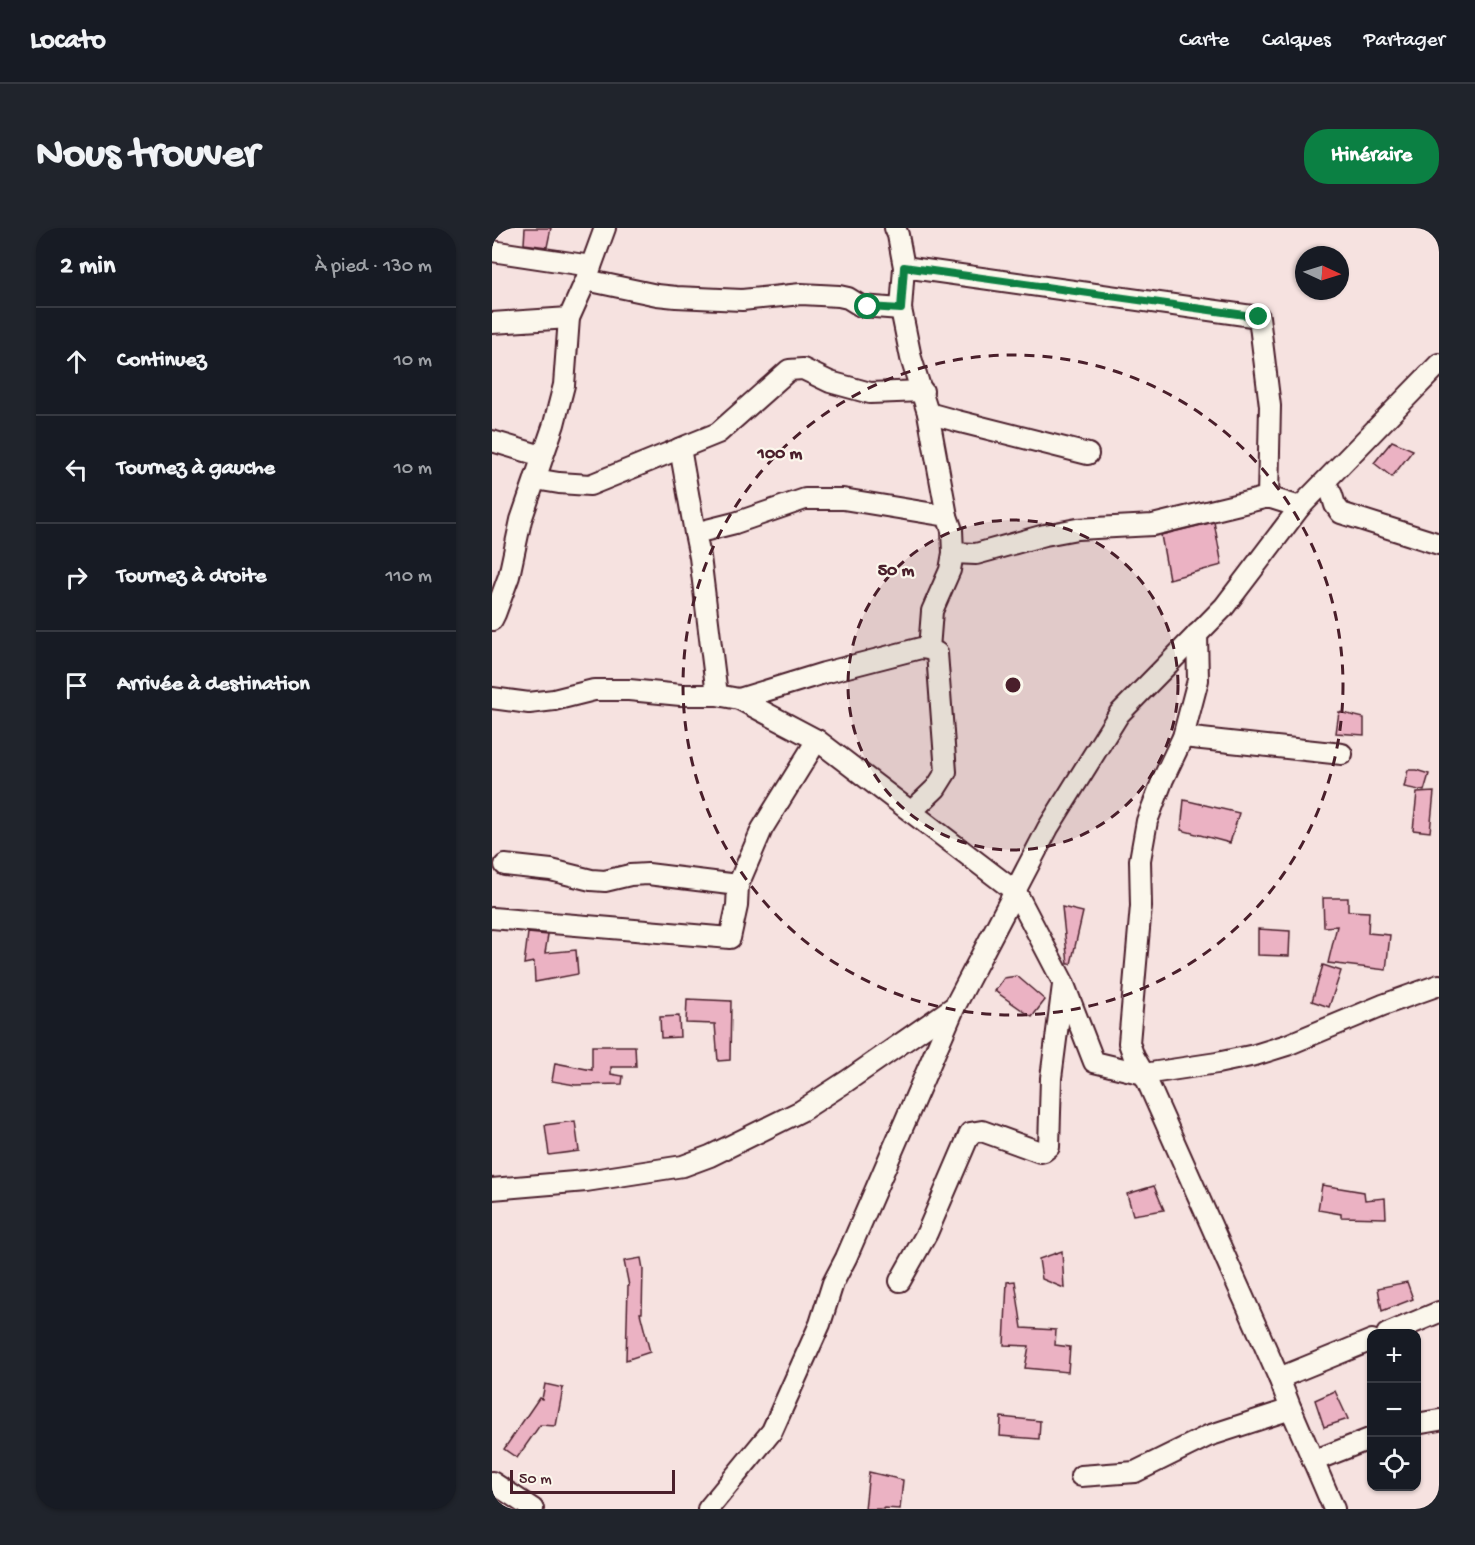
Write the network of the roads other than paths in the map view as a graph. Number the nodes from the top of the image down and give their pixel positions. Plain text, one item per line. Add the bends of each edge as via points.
1 (605, 228) edge
2 (895, 228) edge
3 (492, 251) edge
4 (904, 267) junction
5 (588, 273) junction
6 (901, 309) junction
7 (569, 318) junction
8 (492, 323) edge
9 (1439, 364) edge
10 (923, 391) junction
11 (928, 412) junction
12 (492, 441) edge
13 (680, 448) junction
14 (1088, 454) dead end
15 (542, 456) junction
16 (535, 479) junction
17 (1325, 482) junction
18 (1268, 497) junction
19 (1300, 507) junction
20 (947, 516) junction
21 (695, 532) junction
22 (1439, 543) edge
23 (953, 554) junction
24 (492, 620) edge
25 (1197, 634) junction
26 (929, 649) junction
27 (717, 695) junction
28 (492, 698) edge
29 (739, 699) junction
30 (1183, 737) junction
31 (817, 740) junction
32 (1342, 754) dead end
33 (912, 811) junction
34 (505, 865) dead end
35 (738, 885) junction
36 (1016, 892) junction
37 (492, 918) edge
38 (1063, 982) junction
39 (1439, 985) edge
40 (955, 1006) junction
41 (1144, 1074) junction
42 (492, 1189) edge
43 (900, 1281) dead end
44 (1439, 1312) edge
45 (1399, 1329) edge
46 (1367, 1342) edge
47 (1280, 1378) junction
48 (1291, 1409) junction
49 (1439, 1420) edge
50 (1421, 1423) edge
51 (1367, 1440) edge
52 (1313, 1461) junction
53 (1081, 1476) dead end
54 (492, 1482) edge
55 (533, 1509) edge
56 (708, 1509) edge
57 (1334, 1509) edge

1 - 5 street
2 - 4 street
3 - 5 street
4 - 6 street
4 - 18 street via 1259,317 1270,406
5 - 6 street via 657,295 742,300 801,294 839,296 861,306
5 - 7 street
6 - 10 street via 911,358
7 - 8 street
7 - 15 street via 564,385
9 - 17 street
10 - 11 street
10 - 13 street via 870,393 830,382 803,369 789,370 718,433
11 - 14 street
11 - 20 street
12 - 15 street
13 - 16 street via 590,485
13 - 21 street
15 - 16 street
16 - 24 street via 509,576
17 - 19 street
17 - 22 street via 1341,513
18 - 19 street
18 - 23 street via 1153,525 1077,529 976,554
19 - 25 street via 1224,607
20 - 21 street via 843,499 805,499
20 - 23 street
21 - 27 street
23 - 26 street via 932,611
25 - 30 street via 1198,680
25 - 36 street via 1119,714 1048,828
26 - 29 street via 834,670
26 - 33 street via 937,653 946,772
27 - 28 street via 594,690 529,703
27 - 29 street
29 - 31 street
30 - 32 street
30 - 41 street via 1147,821 1140,860 1141,906 1129,1043
31 - 33 street
31 - 35 street via 762,829
33 - 36 street
34 - 35 street via 591,880 648,874
35 - 37 street via 730,938
36 - 38 street
36 - 40 street
38 - 41 street via 1094,1062
38 - 43 street via 1051,1078 1049,1147 1040,1152 982,1131 970,1133 927,1233
39 - 41 street via 1255,1055
40 - 42 street via 801,1111 710,1156 682,1166 597,1179
40 - 56 street via 772,1431
41 - 47 street
44 - 45 street
46 - 47 street
47 - 48 street
48 - 52 street
48 - 53 street via 1208,1436 1135,1472
49 - 50 street
51 - 52 street
52 - 57 street
54 - 55 street

